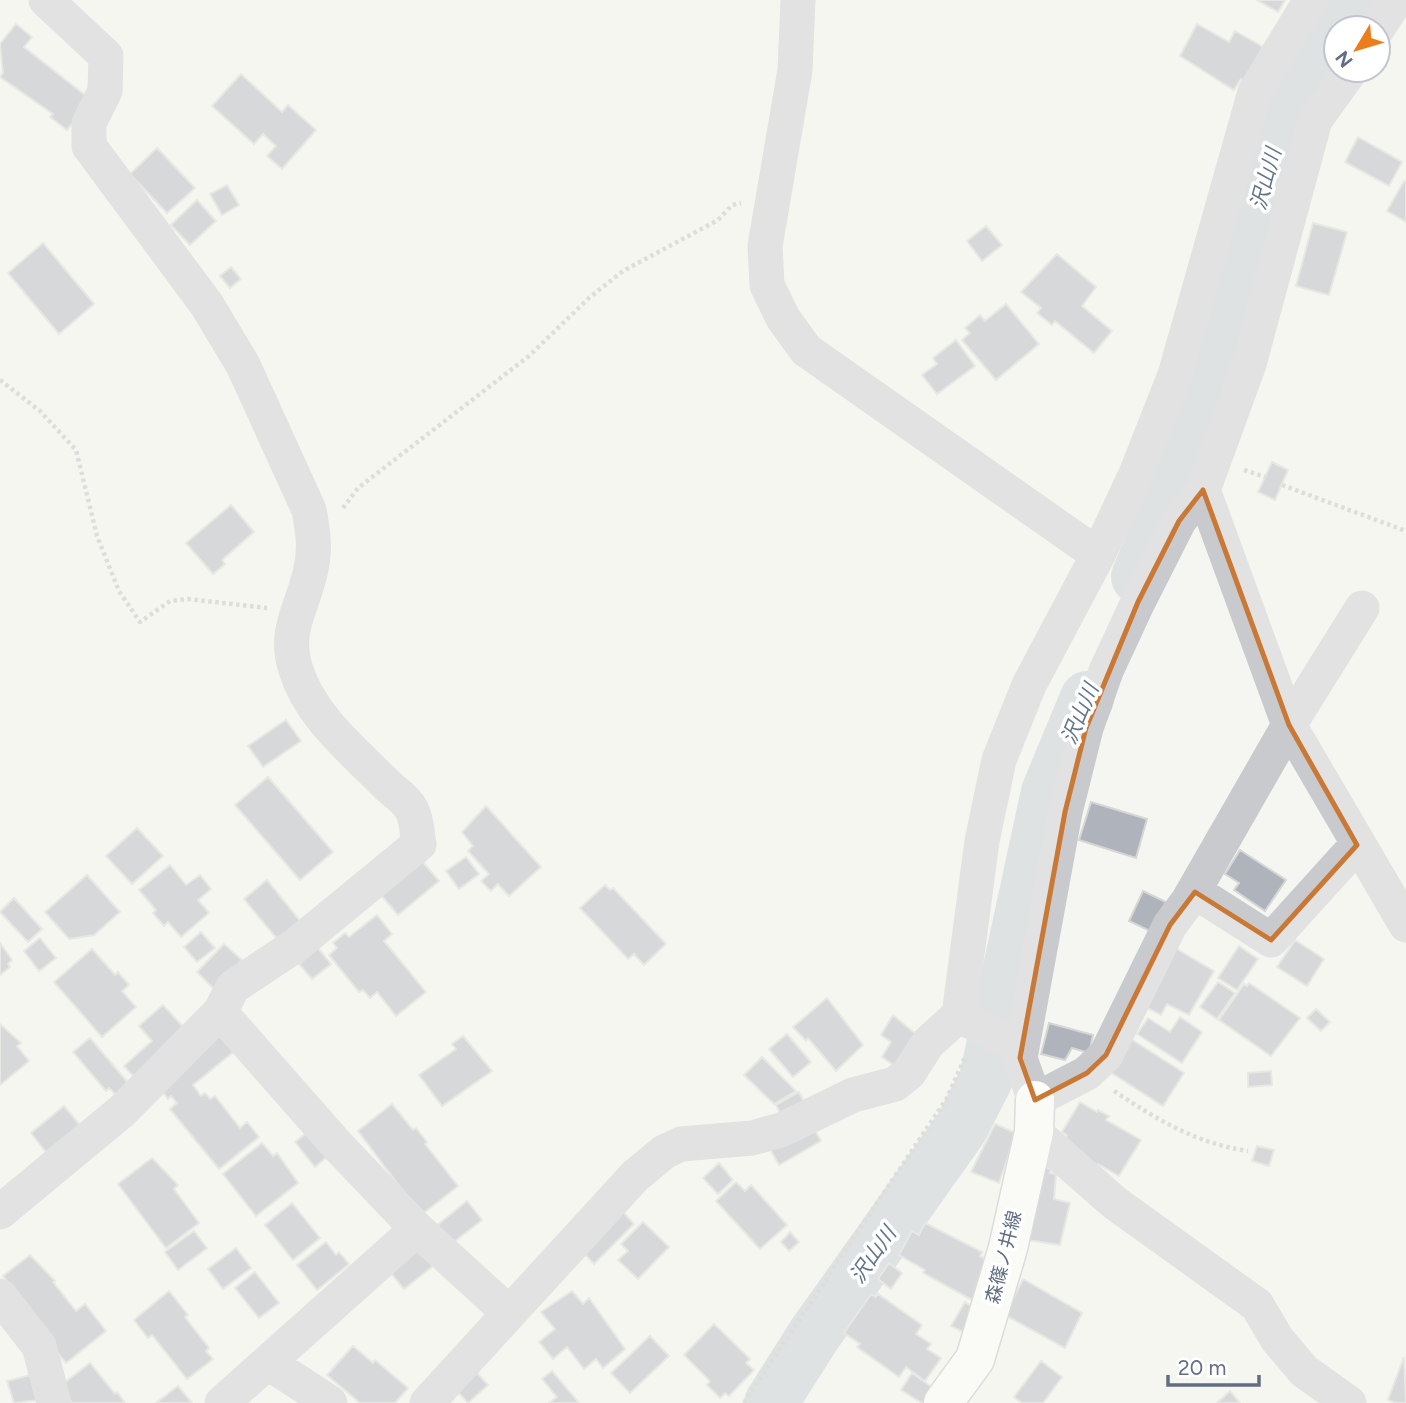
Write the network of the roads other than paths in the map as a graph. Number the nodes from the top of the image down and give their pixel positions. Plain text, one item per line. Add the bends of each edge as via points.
1 (46, 0) edge
2 (798, 0) edge
3 (1311, 0) edge
4 (1341, 84) edge
5 (1203, 490) junction
6 (1098, 555) junction
7 (1362, 608) dead end
8 (1289, 725) junction
9 (1357, 845) junction
10 (1194, 891) junction
11 (1406, 925) edge
12 (220, 1012) junction
13 (973, 1022) junction
14 (1018, 1052) junction
15 (1035, 1116) junction
16 (0, 1212) edge
17 (417, 1229) junction
18 (0, 1296) edge
19 (509, 1313) junction
20 (269, 1363) junction
21 (54, 1403) edge
22 (222, 1403) edge
23 (330, 1403) edge
24 (427, 1403) edge
25 (943, 1403) edge
26 (1349, 1403) edge

1 - 12 street via 106,56 105,91 89,123 89,146 207,305 243,365 309,510 314,534 310,573 295,611 291,640 304,692 321,718 413,810 419,844 296,945 233,987
2 - 6 street via 795,70 765,246 767,285 783,318 806,350
3 - 6 street via 1255,92 1175,375
4 - 5 street via 1315,120 1249,364
5 - 8 street
5 - 14 street via 1179,521 1138,602 1086,728 1032,979 1027,1035
6 - 13 street via 1029,685 999,760 982,841
7 - 8 street
8 - 9 street
8 - 10 street
9 - 10 street via 1271,940
9 - 11 street
10 - 15 street via 1170,925 1106,1055
12 - 16 street via 122,1111
12 - 17 street
13 - 14 street
13 - 19 street via 928,1043 909,1073 895,1084 853,1095 752,1139 681,1144 664,1152 635,1176
14 - 15 street
15 - 25 main road, 森篠ノ井線 via 1008,1248 975,1359
15 - 26 street via 1115,1203 1257,1305 1304,1371
17 - 19 street
17 - 20 street
18 - 21 street via 39,1346
19 - 24 street
20 - 22 street
20 - 23 street

